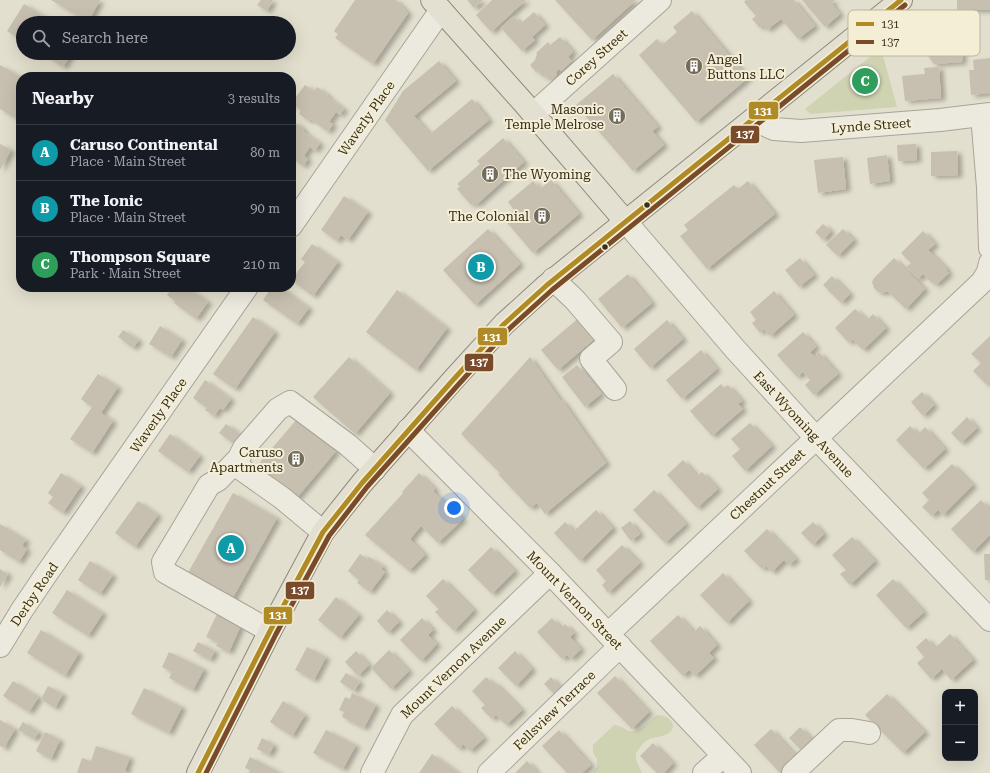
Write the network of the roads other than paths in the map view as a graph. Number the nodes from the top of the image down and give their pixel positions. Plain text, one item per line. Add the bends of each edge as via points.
1 (660, 0) edge
2 (901, 0) edge
3 (436, 5) edge
4 (889, 10) edge
5 (848, 43) edge
6 (533, 114) junction
7 (986, 115) edge
8 (755, 118) junction
9 (296, 218) edge
10 (626, 222) junction
11 (990, 248) edge
12 (987, 276) edge
13 (553, 280) junction
14 (244, 292) edge
15 (615, 389) dead end
16 (408, 430) junction
17 (816, 438) junction
18 (234, 464) junction
19 (374, 469) junction
20 (323, 532) junction
21 (69, 542) joint
22 (550, 573) junction
23 (989, 617) edge
24 (270, 630) junction
25 (614, 640) junction
26 (0, 646) edge
27 (869, 733) dead end
28 (723, 756) junction
29 (198, 773) edge
30 (372, 773) edge
31 (489, 773) edge
32 (704, 773) edge
33 (740, 773) edge
34 (793, 773) edge

1 - 6 street, Corey Street
2 - 4 main road
3 - 6 main road
3 - 9 street, Waverly Place
5 - 8 main road
6 - 10 main road
7 - 8 street, Lynde Street via 801,130 774,129
7 - 11 street
8 - 10 main road
10 - 13 main road
10 - 17 street, East Wyoming Avenue via 735,349
12 - 17 street, Chestnut Street
13 - 15 street via 575,300 611,342 591,359
13 - 16 main road via 494,334
14 - 21 street, Waverly Place
16 - 19 main road
16 - 22 street, Mount Vernon Street
17 - 23 street, East Wyoming Avenue
17 - 25 street, Chestnut Street
18 - 19 street via 244,448 278,409 290,402 348,445
18 - 20 street via 282,498
18 - 24 street via 209,485 163,562 163,568 165,572
19 - 20 main road
20 - 24 main road
21 - 26 street, Derby Road
22 - 25 street, Mount Vernon Street
22 - 30 street, Mount Vernon Avenue via 402,715
24 - 29 main road
25 - 28 street, Mount Vernon Street
25 - 31 street, Fellsview Terrace
27 - 34 street via 839,730
28 - 32 street
28 - 33 street, Mount Vernon Street

